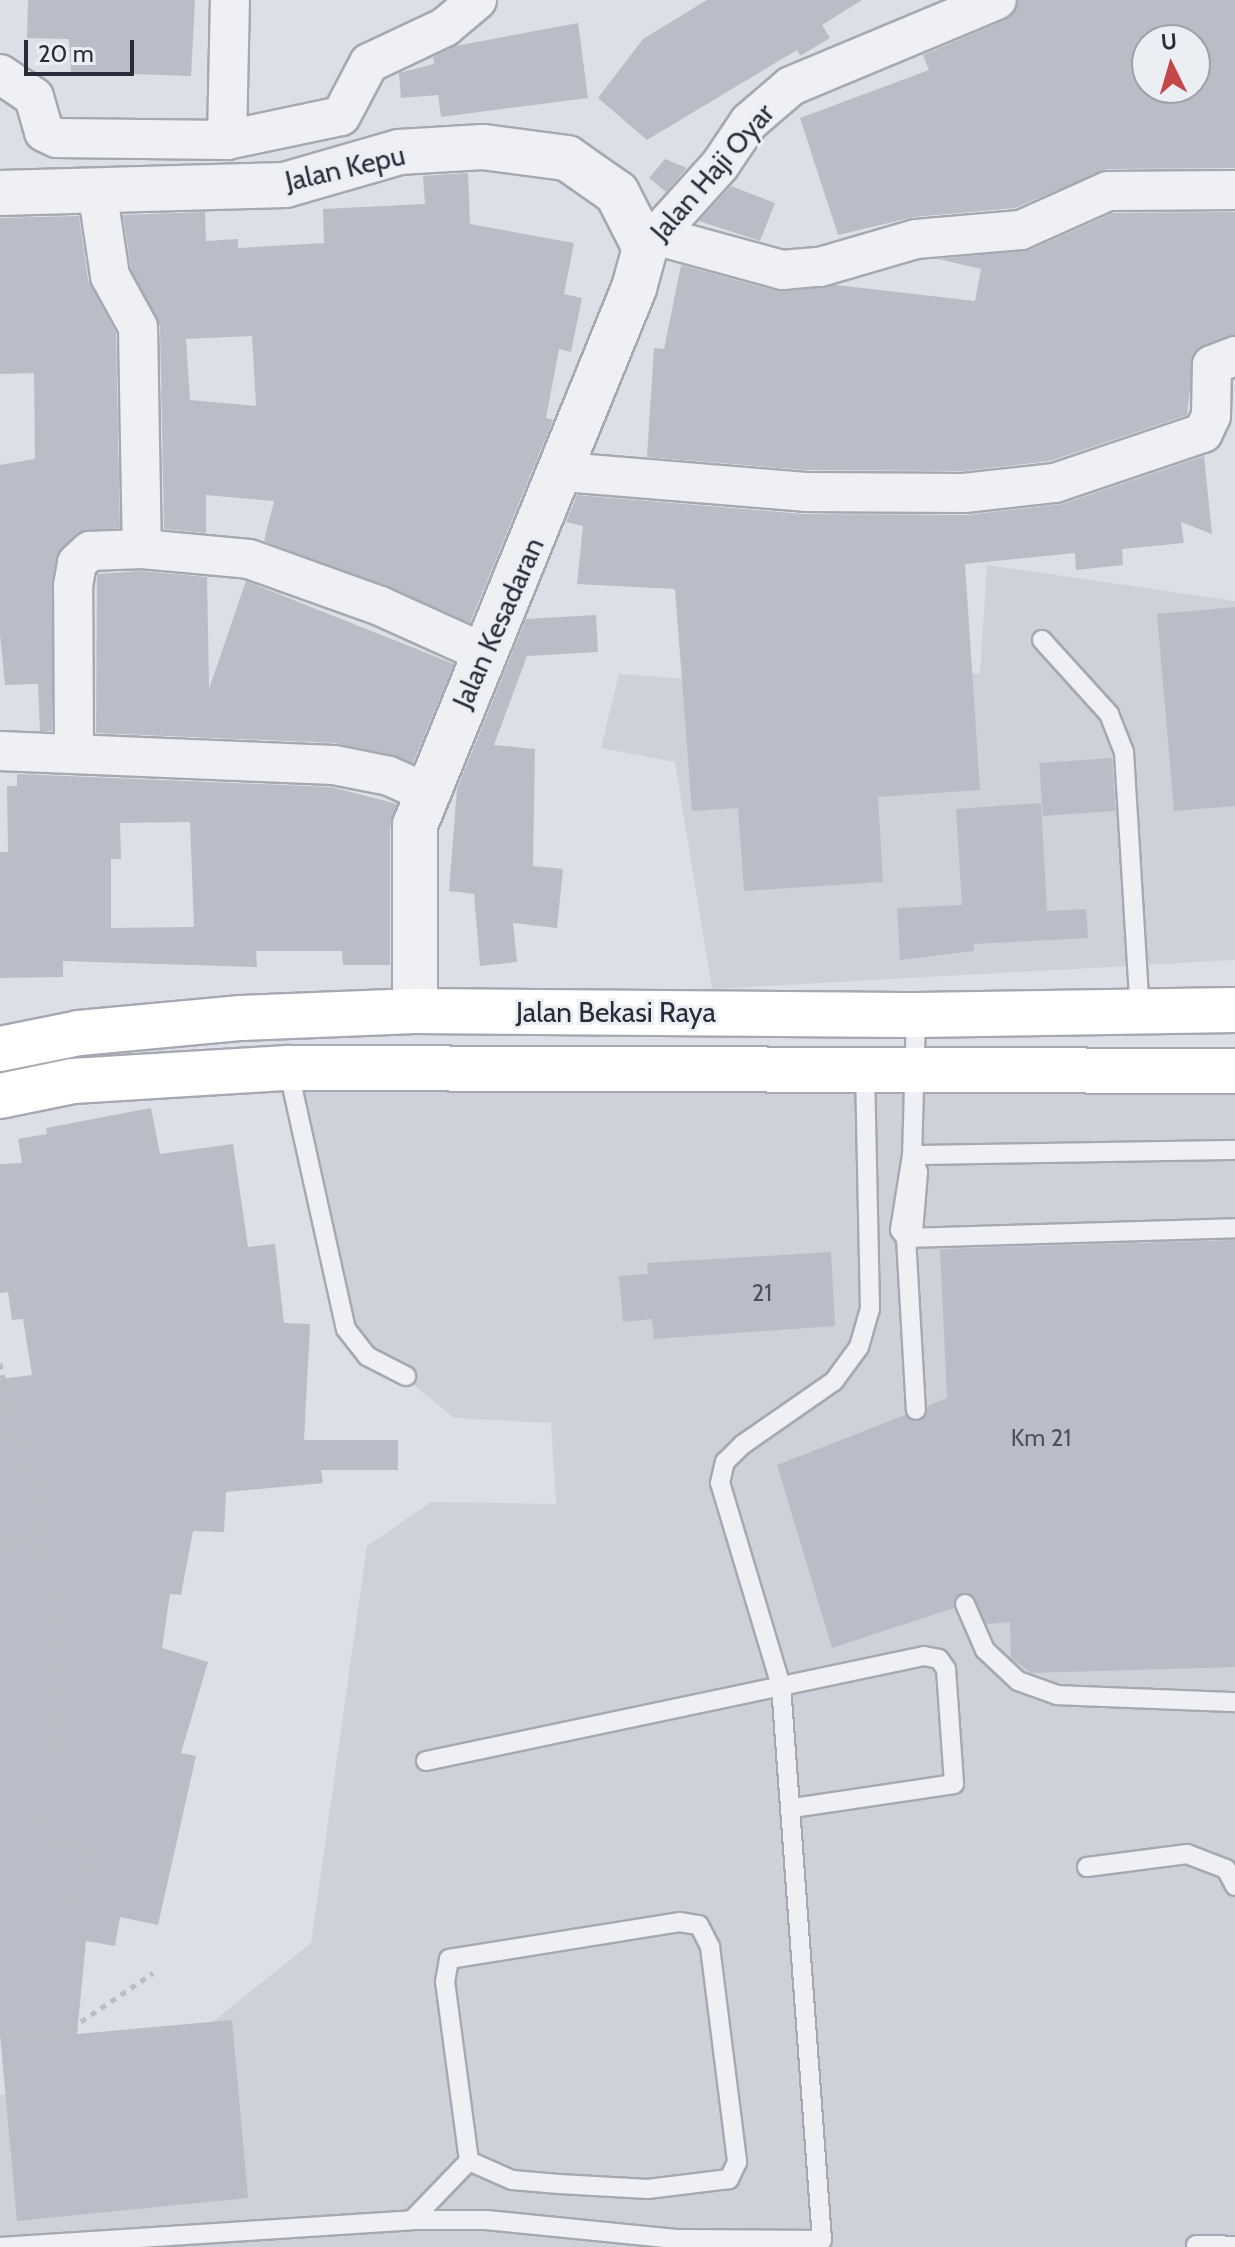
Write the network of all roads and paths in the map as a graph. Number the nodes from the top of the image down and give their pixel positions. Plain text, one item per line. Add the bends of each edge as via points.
1 (230, 0) edge
2 (477, 0) edge
3 (997, 0) edge
4 (0, 74) edge
5 (227, 140) junction
6 (97, 189) junction
7 (1235, 190) edge
8 (0, 193) edge
9 (651, 242) junction
10 (1235, 356) edge
11 (564, 472) junction
12 (142, 549) junction
13 (1042, 640) dead end
14 (484, 653) junction
15 (0, 751) edge
16 (74, 751) junction
17 (425, 792) junction
18 (1235, 1010) edge
19 (415, 1011) junction
20 (1140, 1013) junction
21 (916, 1015) junction
22 (0, 1049) edge
23 (288, 1068) junction
24 (916, 1070) junction
25 (865, 1071) junction
26 (1235, 1071) edge
27 (0, 1096) edge
28 (1235, 1150) edge
29 (912, 1155) junction
30 (1235, 1228) edge
31 (906, 1238) junction
32 (0, 1363) edge
33 (406, 1376) dead end
34 (916, 1410) dead end
35 (37, 1543) junction
36 (0, 1544) edge
37 (965, 1604) dead end
38 (781, 1686) junction
39 (1235, 1702) edge
40 (426, 1761) dead end
41 (794, 1808) junction
42 (1087, 1867) dead end
43 (1235, 1886) edge
44 (75, 1921) dead end
45 (153, 1973) dead end
46 (0, 2034) edge
47 (469, 2161) junction
48 (412, 2220) junction
49 (195, 2239) edge
50 (822, 2244) edge
51 (1196, 2245) dead end
52 (93, 2246) edge
53 (1235, 2246) edge
54 (0, 2247) edge

1 - 5 street
2 - 5 street via 445,27 369,63 341,116
3 - 9 street, Jalan Haji Oyar via 791,86 749,122
4 - 5 street via 34,97 44,132 57,138
6 - 8 street, Jalan Kepu
6 - 9 street, Jalan Kepu via 190,192 285,185 399,152 526,148 567,158 617,193
6 - 12 street via 110,276 138,327
7 - 9 street via 1108,191 1021,230 916,239 820,267 782,270
9 - 11 street, Jalan Kesadaran
10 - 11 street via 1212,365 1211,416 1203,433 1055,483 964,493 805,492
11 - 14 street, Jalan Kesadaran
12 - 14 street via 214,553 282,568
12 - 16 street via 90,551 77,563
13 - 20 lane via 1109,714 1124,752
14 - 17 street, Jalan Kesadaran
15 - 16 street
16 - 17 street via 334,765 389,776
17 - 19 street, Jalan Kesadaran via 415,825
18 - 20 highway, Jalan Bekasi Raya
19 - 21 highway, Jalan Bekasi Raya
19 - 22 highway, Jalan Bekasi Raya via 241,1018 79,1033
20 - 21 highway, Jalan Bekasi Raya
21 - 24 lane
23 - 25 highway, Jalan Bekasi Raya
23 - 27 highway, Jalan Bekasi Raya via 73,1081
23 - 33 lane via 346,1329 367,1356
24 - 25 highway, Jalan Bekasi Raya
24 - 26 highway, Jalan Bekasi Raya
24 - 29 lane
25 - 38 lane via 870,1309 859,1347 834,1381 742,1445 725,1462 720,1483
28 - 29 lane
29 - 31 lane via 900,1230
30 - 31 lane
31 - 34 lane
32 - 35 path via 16,1442 33,1470
35 - 36 path
35 - 44 path via 56,1580 56,1710 46,1821 57,1842 86,1850
37 - 39 lane via 985,1650 1018,1681 1057,1695
38 - 40 lane
38 - 41 lane
38 - 41 lane via 939,1659 946,1669 958,1775 948,1788
41 - 50 lane
42 - 43 lane via 1187,1854 1226,1869
45 - 46 path via 61,2035 31,2040
47 - 47 lane via 512,2180 559,2184 648,2189 729,2179 735,2147 710,1947 699,1925 679,1922 449,1959 445,1982
47 - 48 lane
48 - 49 lane
48 - 50 lane via 486,2220 706,2241
49 - 52 lane
51 - 53 lane
52 - 54 lane

